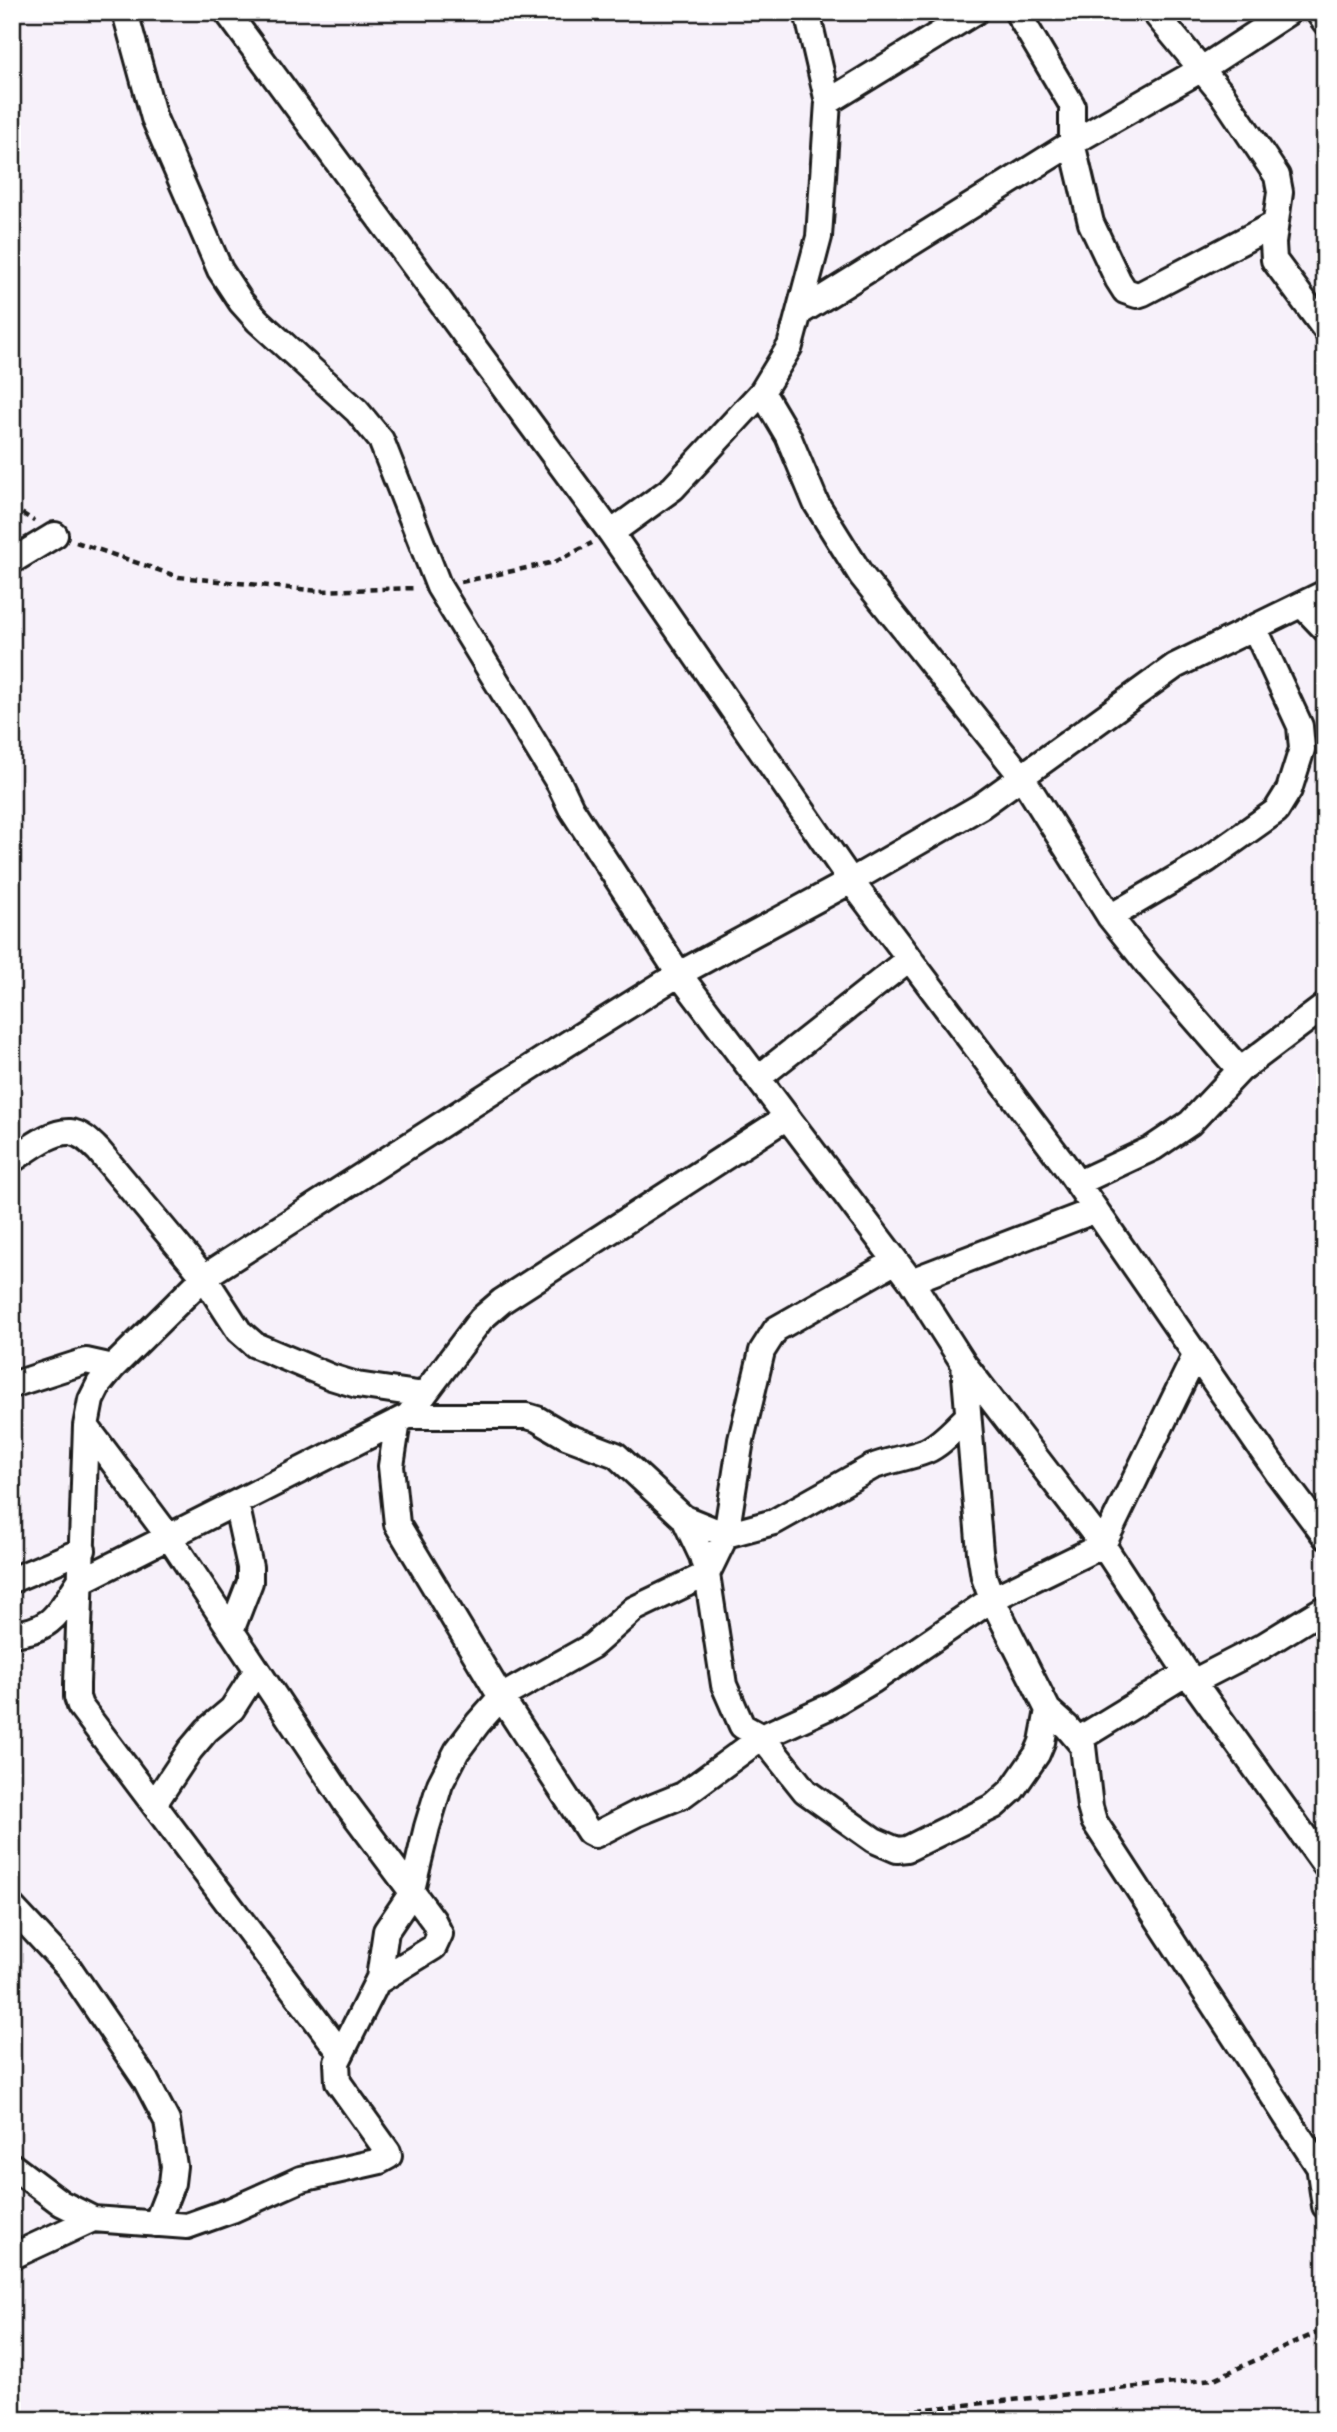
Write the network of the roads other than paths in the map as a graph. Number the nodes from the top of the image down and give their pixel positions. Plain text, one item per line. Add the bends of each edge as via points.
1 (124, 12) edge
2 (227, 12) edge
3 (807, 12) edge
4 (975, 12) edge
5 (1017, 12) edge
6 (1154, 12) edge
7 (1289, 12) edge
8 (1318, 12) edge
9 (1325, 22) edge
10 (1199, 70) junction
11 (828, 102) junction
12 (1072, 143) junction
13 (1275, 224) junction
14 (799, 313) junction
15 (1325, 329) edge
16 (762, 392) junction
17 (611, 533) junction
18 (55, 535) road end
19 (12, 561) edge
20 (1325, 593) edge
21 (1302, 605) junction
22 (1255, 629) junction
23 (1325, 629) edge
24 (1022, 777) junction
25 (851, 881) junction
26 (1110, 917) junction
27 (910, 958) junction
28 (679, 974) junction
29 (1325, 1006) edge
30 (1240, 1070) junction
31 (758, 1078) junction
32 (787, 1117) junction
33 (12, 1160) edge
34 (1078, 1183) junction
35 (1096, 1210) junction
36 (896, 1261) junction
37 (204, 1277) junction
38 (911, 1281) junction
39 (1196, 1354) junction
40 (964, 1364) junction
41 (113, 1367) junction
42 (12, 1384) edge
43 (424, 1395) junction
44 (968, 1416) junction
45 (403, 1418) junction
46 (86, 1426) junction
47 (236, 1503) junction
48 (684, 1518) junction
49 (726, 1535) junction
50 (1325, 1536) edge
51 (169, 1537) junction
52 (1103, 1545) junction
53 (83, 1550) junction
54 (707, 1574) junction
55 (12, 1580) edge
56 (79, 1582) junction
57 (992, 1599) junction
58 (1325, 1608) edge
59 (231, 1630) junction
60 (12, 1634) edge
61 (257, 1670) junction
62 (1190, 1678) junction
63 (501, 1697) junction
64 (1048, 1710) junction
65 (762, 1737) junction
66 (1079, 1739) junction
67 (154, 1804) junction
68 (1325, 1865) edge
69 (411, 1894) junction
70 (12, 1907) edge
71 (377, 1982) junction
72 (340, 2052) junction
73 (12, 2166) edge
74 (1322, 2174) edge
75 (1325, 2206) edge
76 (93, 2219) junction
77 (156, 2224) junction
78 (12, 2249) edge

1 - 28 street via 154,118 220,270 258,321 357,411 382,440 439,587 570,808
2 - 17 street
3 - 11 street
4 - 11 street
5 - 12 street via 1072,105
6 - 10 street
7 - 10 street
8 - 9 street
10 - 12 street
10 - 13 street via 1222,94 1277,176 1280,192
11 - 14 street via 819,237
12 - 13 street via 1091,223 1118,280 1131,294 1143,293
12 - 14 street
13 - 15 street via 1274,260
14 - 16 street via 790,346
16 - 17 street via 673,488
16 - 24 street via 788,436 816,503 861,575
17 - 25 street
18 - 19 street
20 - 21 street
21 - 22 street
21 - 23 street
22 - 24 street via 1175,666
22 - 26 street via 1300,726 1302,749 1289,790 1276,811 1207,860
24 - 25 street
24 - 26 street
25 - 27 street
25 - 28 street
26 - 30 street
27 - 31 street
27 - 34 street
28 - 31 street
28 - 37 street
29 - 30 street
30 - 34 street via 1190,1123 1153,1147
31 - 32 street
32 - 36 street
32 - 43 street via 502,1301 481,1319
33 - 37 street via 50,1138 70,1132 85,1138
34 - 35 street
35 - 38 street
35 - 39 street
36 - 38 street
36 - 49 street via 776,1329 767,1342 741,1440
37 - 41 street
37 - 43 street via 239,1331 255,1345 357,1385
38 - 40 street
39 - 50 street
39 - 52 street
40 - 44 street
40 - 52 street
41 - 42 street via 86,1361
41 - 46 street via 91,1400
43 - 45 street
44 - 49 street via 924,1452 872,1467 774,1522
44 - 57 street via 980,1552
45 - 47 street
45 - 48 street via 517,1414 537,1419 615,1455
45 - 63 street via 390,1466 397,1524
46 - 51 street
46 - 53 street
47 - 51 street
47 - 59 street via 250,1582
48 - 49 street
48 - 54 street
49 - 54 street
51 - 56 street
51 - 59 street
52 - 57 street
52 - 62 street
53 - 55 street
53 - 56 street
54 - 63 street via 634,1609 592,1646
54 - 65 street via 728,1697 745,1730
56 - 60 street via 48,1624
56 - 67 street via 80,1706
57 - 64 street
57 - 65 street via 872,1681
58 - 62 street via 1263,1646
59 - 61 street
61 - 67 street via 232,1709 190,1750
61 - 69 street
62 - 66 street
62 - 68 street
63 - 65 street via 594,1835 683,1795
63 - 69 street via 457,1751 440,1784
64 - 65 street via 1037,1754 1012,1790 994,1807 902,1850 874,1840 805,1791
64 - 66 street
66 - 74 street via 1086,1754 1094,1821
67 - 72 street
69 - 71 street via 386,1931
69 - 71 street via 433,1920 439,1940
70 - 77 street via 69,1968 146,2081 167,2121 174,2166
71 - 72 street
72 - 77 street via 338,2082 389,2156 300,2179 199,2224
73 - 76 street via 61,2203
74 - 75 street
76 - 77 street
76 - 78 street via 13,2256

